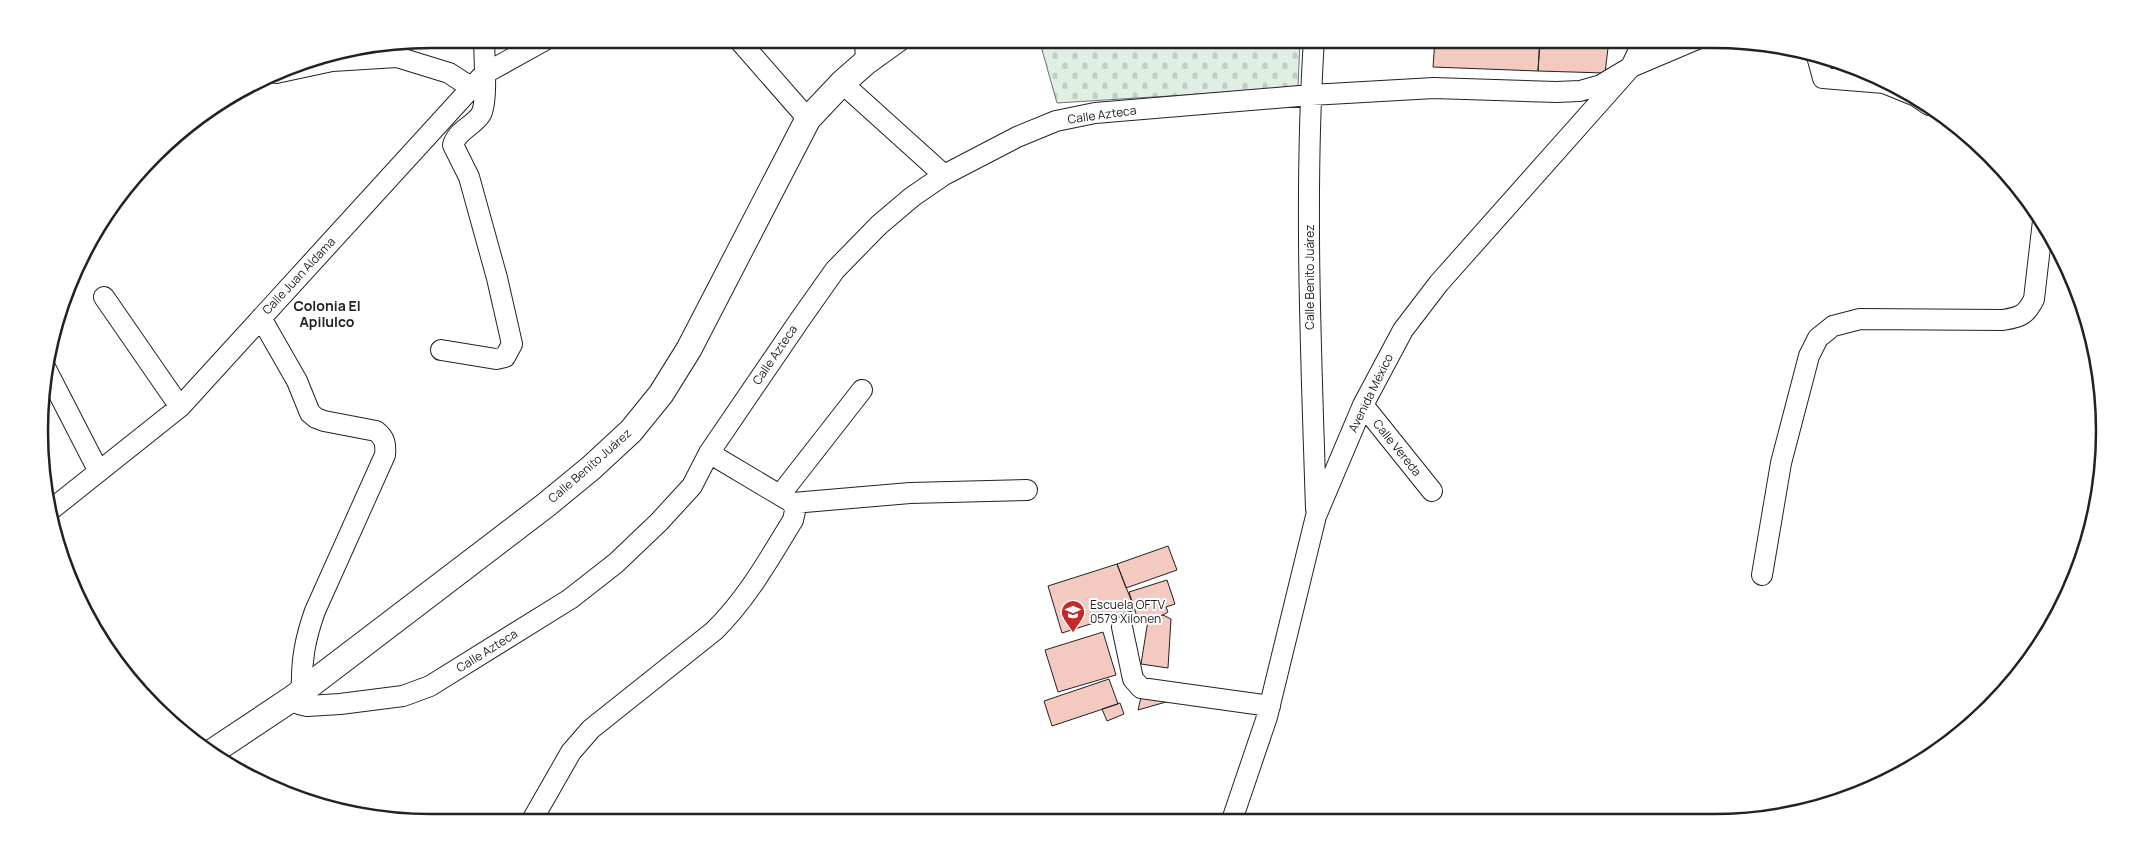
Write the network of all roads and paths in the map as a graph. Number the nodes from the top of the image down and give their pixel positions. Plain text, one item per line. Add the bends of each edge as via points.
1 (483, 48) edge
2 (532, 48) edge
3 (746, 48) edge
4 (1314, 48) edge
5 (1640, 48) edge
6 (1676, 48) edge
7 (866, 50) edge
8 (328, 62) edge
9 (1819, 63) edge
10 (1631, 67) junction
11 (478, 81) junction
12 (1871, 82) edge
13 (842, 83) junction
14 (1311, 95) junction
15 (808, 119) junction
16 (944, 175) junction
17 (2042, 234) edge
18 (104, 296) dead end
19 (261, 318) junction
20 (441, 350) dead end
21 (51, 379) edge
22 (862, 390) dead end
23 (1362, 405) junction
24 (180, 407) junction
25 (710, 453) junction
26 (98, 470) junction
27 (1027, 490) dead end
28 (1432, 491) dead end
29 (786, 499) junction
30 (55, 506) edge
31 (1316, 516) junction
32 (1762, 575) dead end
33 (1122, 627) dead end
34 (297, 694) junction
35 (1270, 706) junction
36 (217, 748) edge
37 (536, 814) edge
38 (1234, 814) edge

1 - 11 street
2 - 11 street, Calle Juan Aldama
3 - 15 street
4 - 14 street, Calle Benito Juárez
5 - 10 street, Avenida México
6 - 10 street, Calle Azteca
7 - 13 main road, Calle Benito Juárez
8 - 11 street via 397,57
9 - 12 street via 1823,78
10 - 14 street, Calle Azteca via 1601,85 1580,91 1434,88
10 - 23 street, Avenida México via 1439,283 1403,330
11 - 19 street, Calle Juan Aldama
11 - 20 street via 481,114 454,139 453,145 469,177 512,344 505,357 496,359
13 - 15 main road, Calle Benito Juárez
13 - 16 street
14 - 16 street, Calle Azteca via 1095,113 1056,121 1017,137
14 - 31 street, Calle Benito Juárez via 1309,304
15 - 34 main road, Calle Benito Juárez via 689,349 662,394 631,430 546,505
16 - 25 street, Calle Azteca via 879,225 835,270
17 - 32 street via 2034,299 2019,317 2003,320 1860,319 1833,326 1818,338 1809,356 1781,463
18 - 24 street
19 - 24 street, Calle Juan Aldama
19 - 34 street via 297,381 310,413 324,421 376,431 386,445 385,455 306,636
21 - 26 street
22 - 29 street
23 - 28 street, Calle Vereda
23 - 31 street, Avenida México
24 - 26 street, Calle Juan Aldama
25 - 29 street
25 - 34 street, Calle Azteca via 692,486 616,563 570,599 430,686 403,696 308,706 299,704
26 - 30 street, Calle Juan Aldama
27 - 29 street
29 - 37 street via 794,520 730,616 591,729 572,752
31 - 35 street, Avenida México
33 - 35 street via 1133,679 1141,688
34 - 36 main road, Calle Benito Juárez
35 - 38 street, Avenida México

